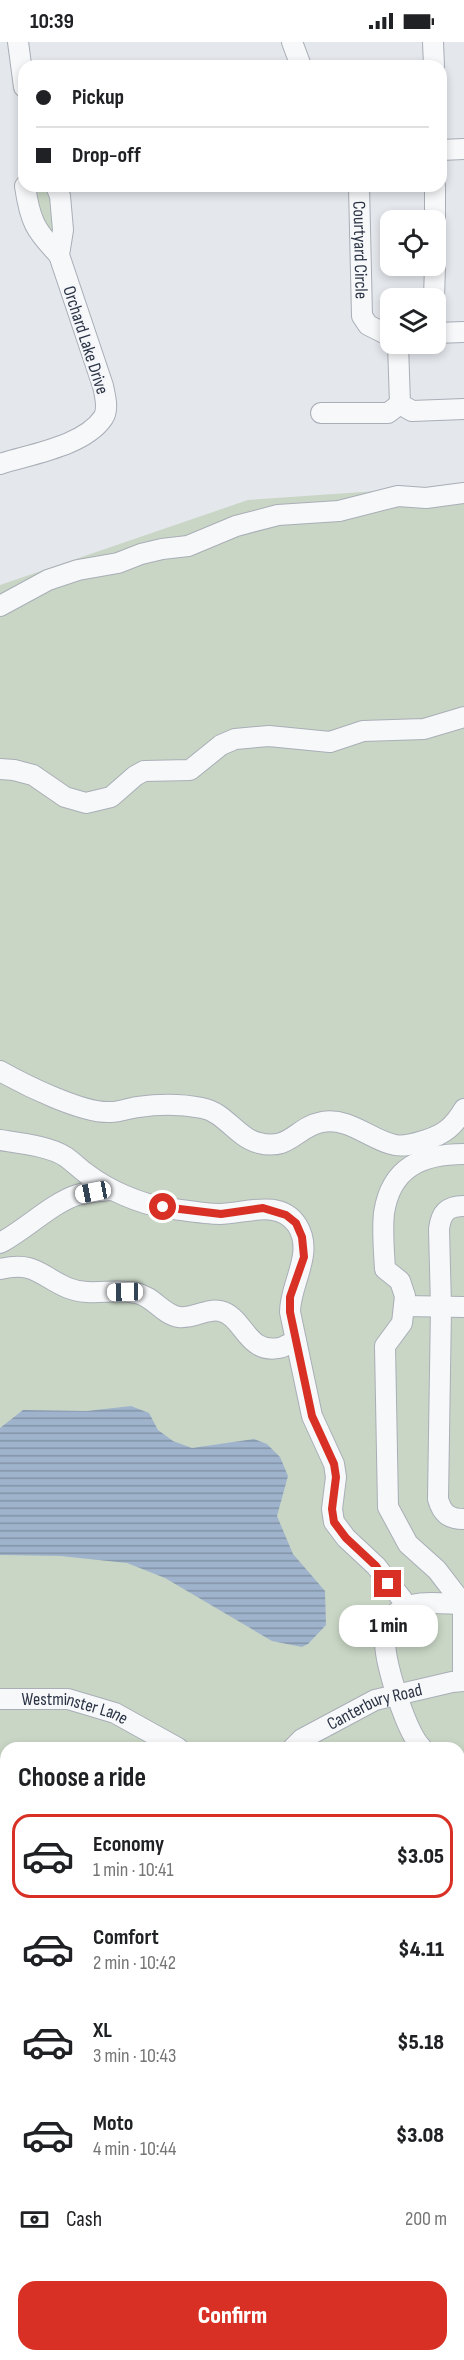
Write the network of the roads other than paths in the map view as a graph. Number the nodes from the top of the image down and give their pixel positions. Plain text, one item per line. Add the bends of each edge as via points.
1 (18, 42) edge
2 (292, 42) edge
3 (433, 42) edge
4 (20, 60) edge
5 (299, 60) edge
6 (434, 60) edge
7 (464, 149) edge
8 (447, 150) edge
9 (26, 192) edge
10 (58, 192) edge
11 (359, 192) edge
12 (435, 192) edge
13 (435, 210) edge
14 (59, 255) junction
15 (380, 331) edge
16 (464, 332) edge
17 (446, 333) edge
18 (398, 354) edge
19 (400, 404) junction
20 (464, 410) edge
21 (321, 413) dead end
22 (0, 464) edge
23 (464, 493) edge
24 (0, 606) edge
25 (464, 717) edge
26 (0, 770) edge
27 (0, 1071) edge
28 (464, 1109) edge
29 (0, 1140) edge
30 (464, 1154) edge
31 (111, 1190) junction
32 (464, 1206) edge
33 (0, 1243) edge
34 (0, 1269) edge
35 (404, 1306) junction
36 (441, 1307) junction
37 (464, 1307) edge
38 (296, 1341) junction
39 (261, 1346) junction
40 (312, 1416) junction
41 (464, 1519) edge
42 (464, 1604) edge
43 (405, 1607) junction
44 (464, 1681) edge
45 (398, 1694) junction
46 (0, 1699) edge
47 (167, 1742) edge
48 (299, 1742) edge
49 (418, 1742) edge

1 - 4 street
2 - 5 street
3 - 6 street
7 - 8 street
9 - 14 street, Orchard Lake Drive via 38,233
10 - 14 street, Orchard Lake Drive via 63,230
11 - 15 street, Courtyard Circle via 362,316 368,325
12 - 13 street
14 - 22 street, Orchard Lake Drive via 103,386 104,417 82,439
16 - 17 street
18 - 19 street
19 - 20 street via 412,411
19 - 21 street via 388,412
23 - 24 street via 387,498 339,511 278,515 236,526 188,546 78,570 40,583
25 - 26 street via 424,729 363,731 330,742 269,736 235,739 221,745 190,770 144,771 111,797 86,803 65,797 33,775
27 - 28 street via 35,1090 94,1110 181,1105 204,1108 218,1114 247,1138 268,1145 289,1141 323,1122 339,1122 386,1143 406,1146 448,1131
29 - 31 street via 65,1156
30 - 35 street via 435,1155 410,1165 386,1203 385,1269 400,1281
31 - 33 street via 67,1200
31 - 38 street via 163,1207 221,1214 263,1208 286,1215 296,1223 304,1257 290,1297
32 - 36 street via 447,1210 440,1217
34 - 39 street via 34,1269 84,1292 137,1293 180,1317 220,1311 233,1318
35 - 36 street
35 - 42 street via 402,1323 385,1346 388,1508 408,1544 437,1570
36 - 37 street
36 - 41 street via 438,1499 448,1517
38 - 39 street via 280,1348
38 - 40 street
39 - 40 street via 275,1351 286,1365 305,1393
40 - 43 street via 334,1464 334,1522 376,1566
42 - 43 street via 420,1603
42 - 44 street
43 - 45 street via 387,1625 385,1641
44 - 45 street, Canterbury Road
45 - 48 street, Canterbury Road via 375,1700
45 - 49 street
46 - 47 street, Westminster Lane via 68,1699 115,1713

